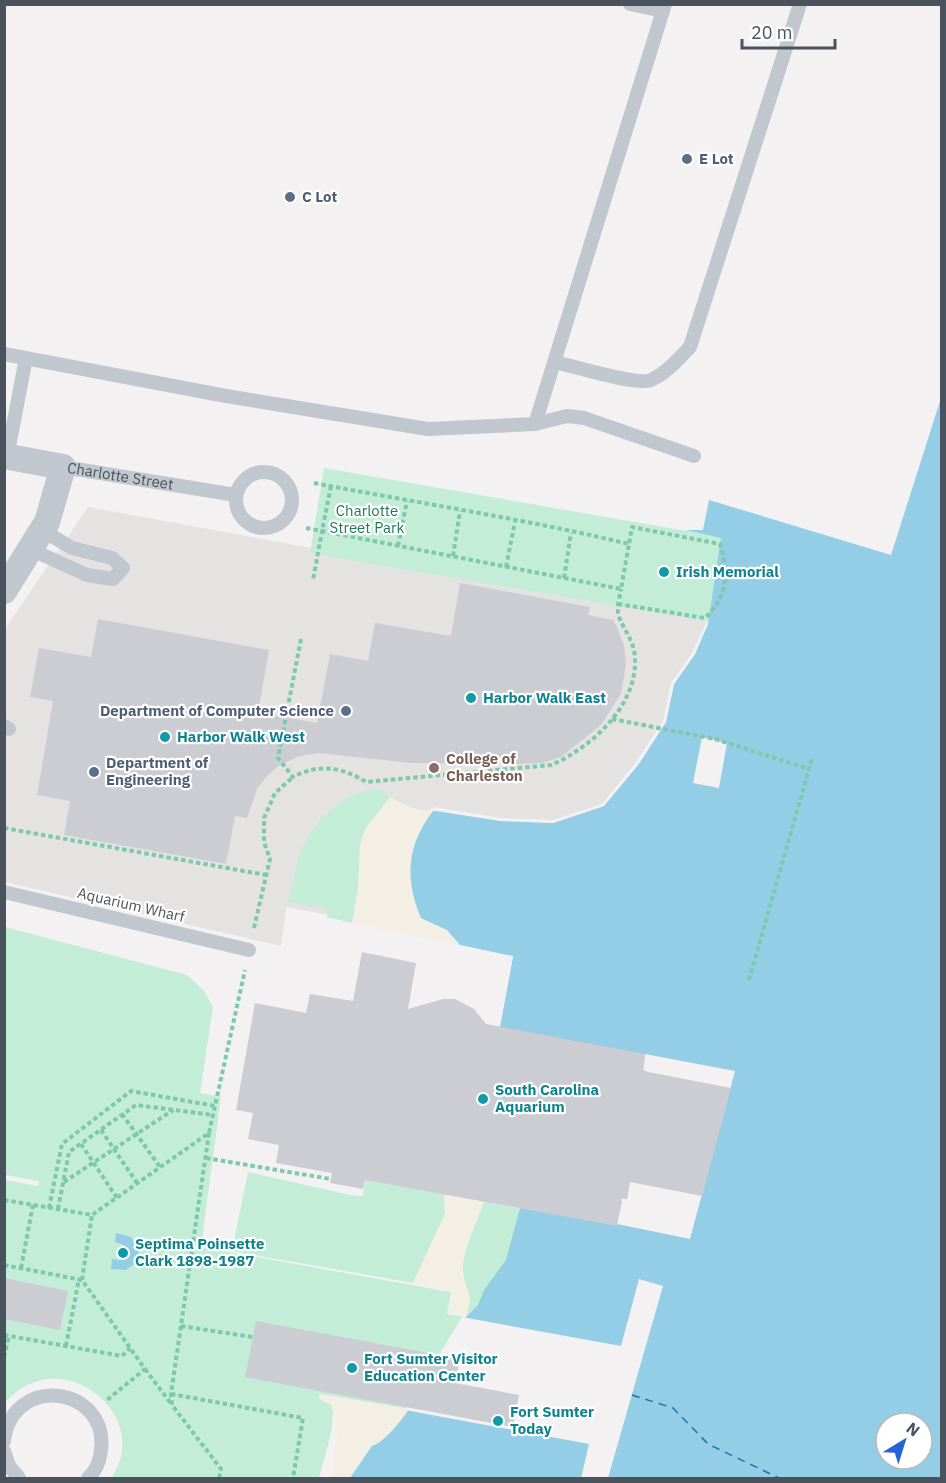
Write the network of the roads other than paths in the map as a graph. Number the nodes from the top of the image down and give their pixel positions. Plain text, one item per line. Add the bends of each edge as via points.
1 (630, 4) edge
2 (800, 4) edge
3 (664, 8) edge
4 (4, 354) edge
5 (26, 358) junction
6 (555, 362) junction
7 (535, 424) junction
8 (694, 456) dead end
9 (6, 457) edge
10 (63, 467) junction
11 (236, 495) junction
12 (37, 540) junction
13 (4, 591) edge
14 (4, 892) edge
15 (249, 950) road end
16 (4, 1441) edge
17 (4, 1451) edge
18 (19, 1479) edge
19 (88, 1479) edge

1 - 3 lane
2 - 6 lane via 690,346 670,368 649,381
3 - 6 lane
4 - 5 lane
5 - 7 lane via 428,429
5 - 9 lane
6 - 7 lane
7 - 8 lane via 567,416 584,418
9 - 10 street, Charlotte Street
10 - 11 lane, Charlotte Street
10 - 12 street
11 - 11 lane via 241,516 259,528 271,529 289,516 292,494 288,484 270,472 248,476
12 - 12 lane via 87,575 113,579 123,568 112,558
12 - 13 street
14 - 15 lane, Aquarium Wharf
16 - 19 lane via 15,1412 31,1400 49,1395 68,1397 90,1413 102,1440 100,1459
17 - 18 lane

